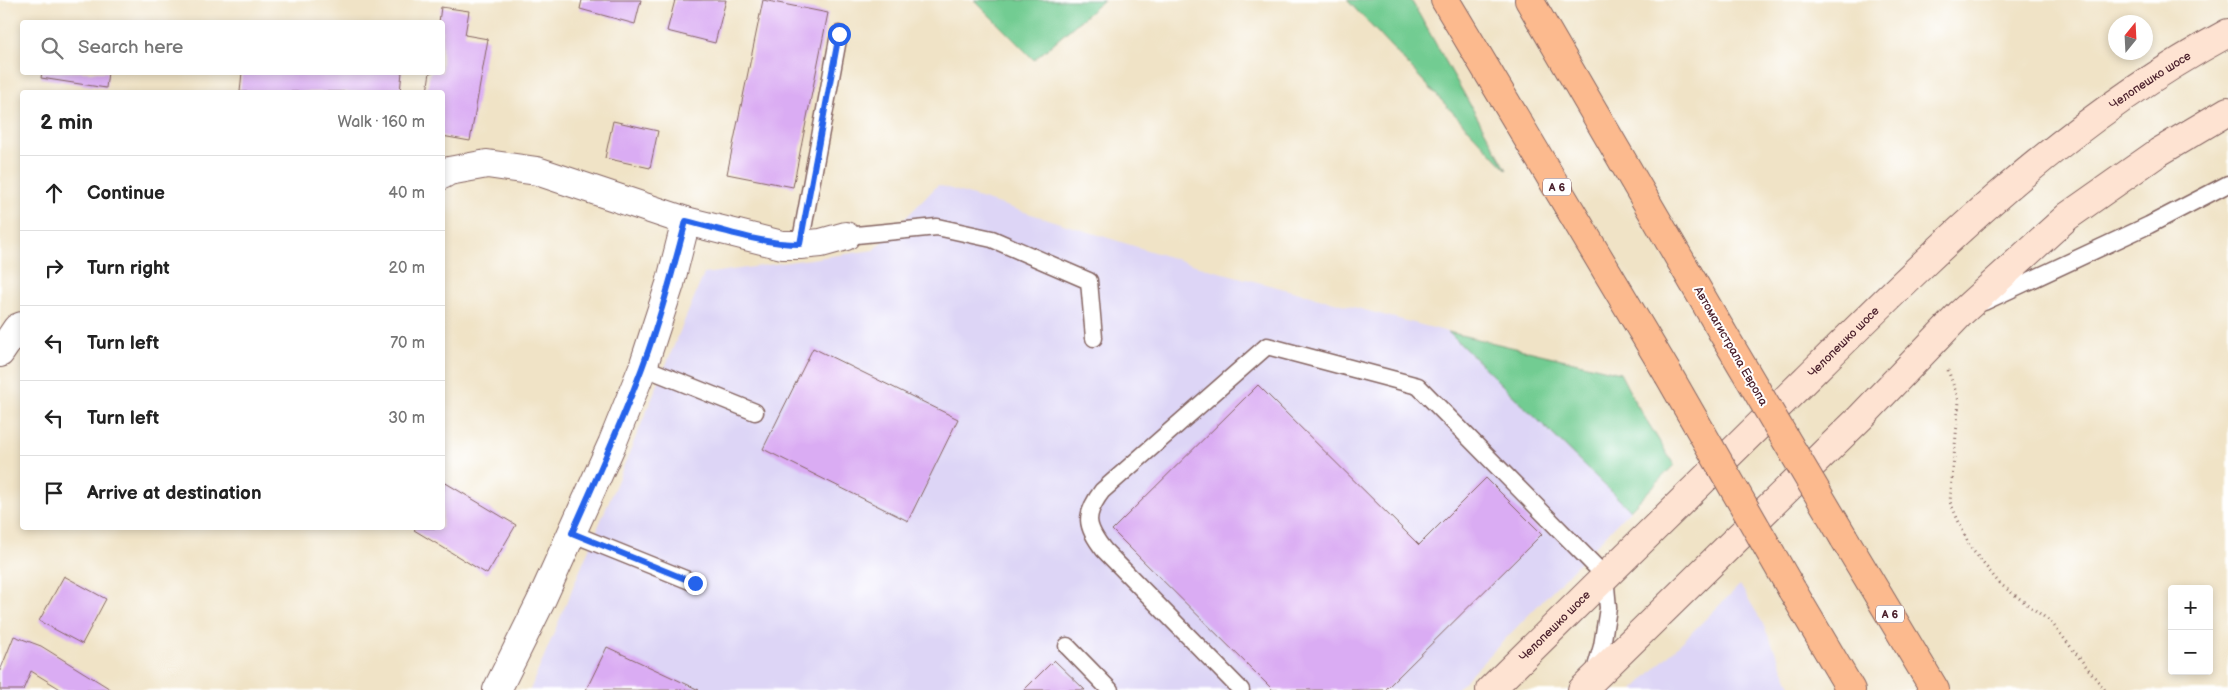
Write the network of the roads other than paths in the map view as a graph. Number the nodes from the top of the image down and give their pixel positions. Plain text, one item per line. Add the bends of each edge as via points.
1 (1445, 0) edge
2 (1529, 0) edge
3 (2228, 32) edge
4 (839, 34) dead end
5 (2228, 110) edge
6 (445, 174) edge
7 (2228, 184) edge
8 (686, 221) junction
9 (846, 236) joint
10 (800, 244) junction
11 (1961, 313) junction
12 (13, 327) edge
13 (1094, 338) dead end
14 (0, 353) edge
15 (643, 367) junction
16 (755, 412) dead end
17 (572, 533) junction
18 (1605, 576) junction
19 (695, 583) dead end
20 (1067, 646) dead end
21 (1587, 685) edge
22 (497, 690) edge
23 (1110, 690) edge
24 (1241, 690) edge
25 (1490, 690) edge
26 (1851, 690) edge
27 (1935, 690) edge

1 - 26 highway, A 6, bridge via 1668,374
2 - 27 highway, Автомагистрала Европа / A 6, bridge
3 - 18 main road, Челопешко шосе via 2127,93 1975,214
4 - 10 lane
5 - 11 main road via 2159,152 2068,216
6 - 8 street via 487,164 537,171
7 - 11 lane via 2149,225
8 - 10 street via 758,240
8 - 15 street
9 - 10 street
9 - 13 lane via 937,227 992,239 1089,281
11 - 21 main road via 1860,418
12 - 14 street
15 - 16 lane
15 - 17 street
17 - 19 lane
17 - 22 street
18 - 21 lane via 1608,608 1602,646
18 - 24 lane via 1418,386 1267,346 1102,491 1091,505 1088,519 1092,535 1104,550
18 - 25 main road, Челопешко шосе
20 - 23 lane

